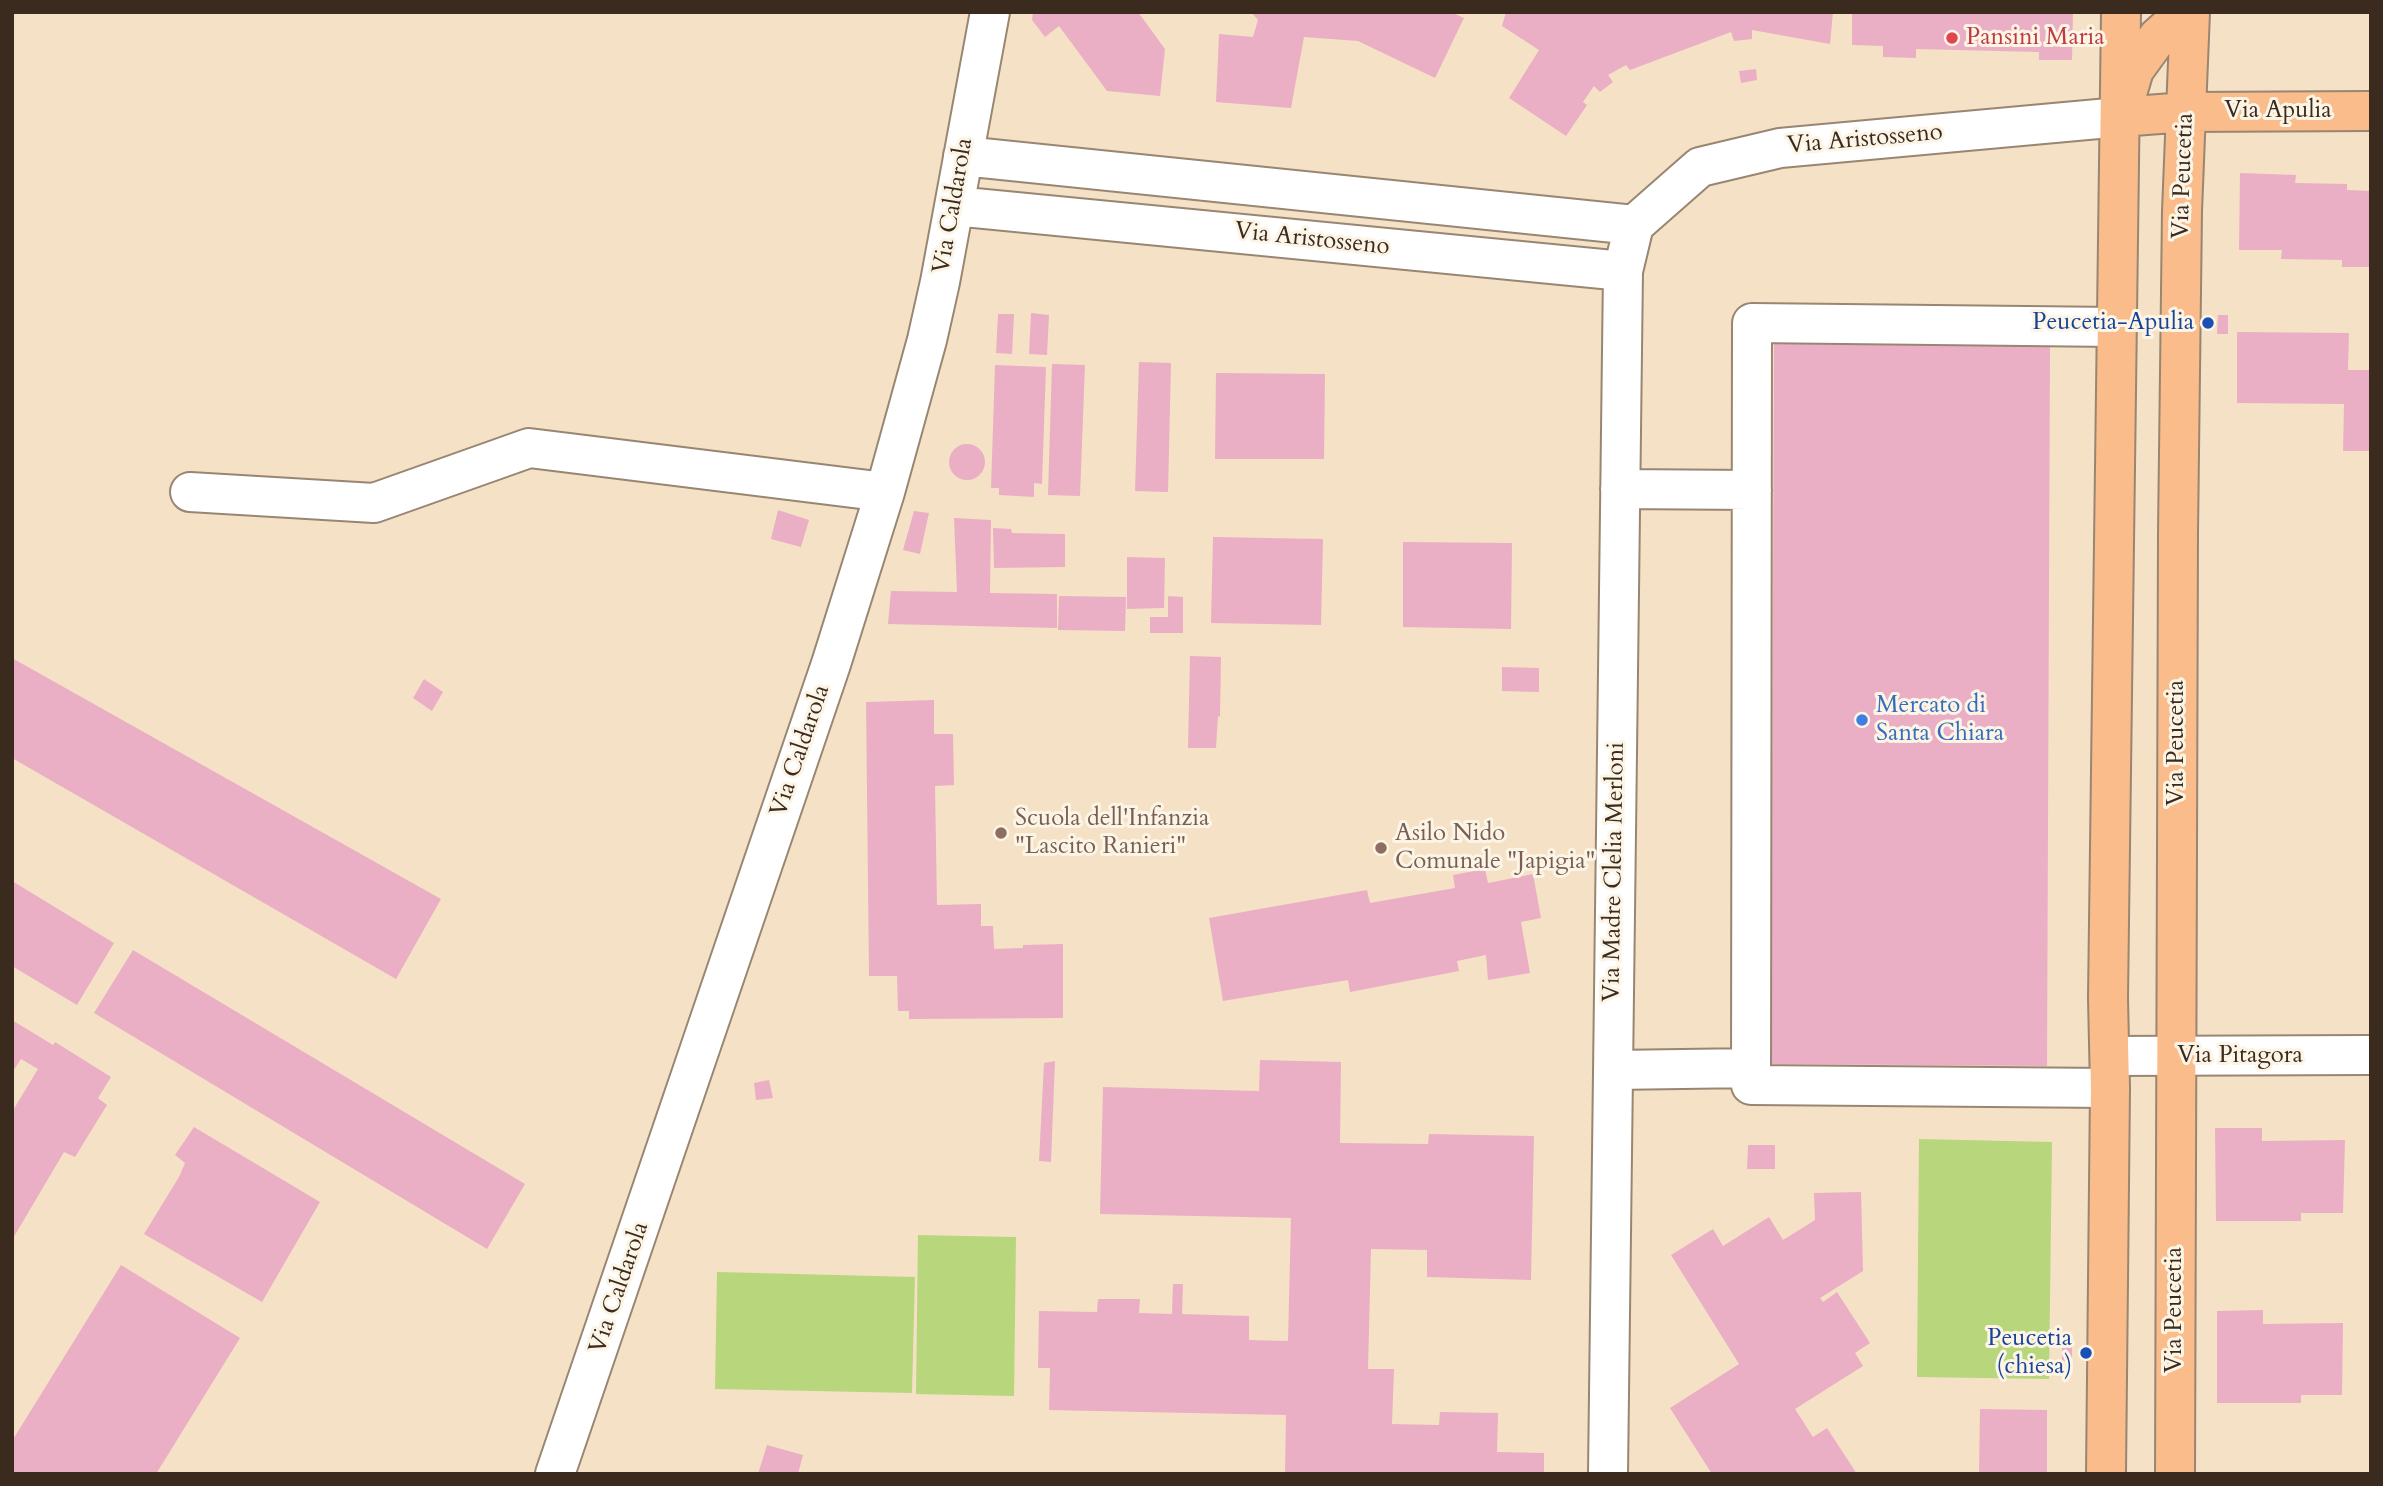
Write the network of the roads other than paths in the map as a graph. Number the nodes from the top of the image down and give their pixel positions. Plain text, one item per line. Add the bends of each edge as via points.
1 (990, 12) edge
2 (2121, 12) edge
3 (2188, 12) edge
4 (2371, 111) edge
5 (2186, 112) junction
6 (2120, 117) junction
7 (963, 156) junction
8 (954, 206) junction
9 (1634, 225) junction
10 (1623, 271) junction
11 (2116, 327) junction
12 (1620, 489) junction
13 (1752, 490) junction
14 (190, 492) dead end
15 (885, 492) junction
16 (2371, 1055) edge
17 (2176, 1056) junction
18 (1751, 1068) junction
19 (1613, 1070) junction
20 (2110, 1072) junction
21 (555, 1474) edge
22 (1608, 1474) edge
23 (2106, 1474) edge
24 (2175, 1474) edge

1 - 7 street, Via Caldarola
2 - 6 main road
3 - 5 main road, Via Peucetia
3 - 6 main road via 2158,37 2134,70
4 - 5 main road, Via Apulia
5 - 6 main road, Via Apulia
5 - 17 main road, Via Peucetia via 2178,533
6 - 9 street, Via Aristosseno via 1780,148 1700,167
6 - 11 main road
7 - 8 street, Via Caldarola
7 - 9 street, Via Aristosseno
8 - 10 street, Via Aristosseno
8 - 15 street, Via Caldarola via 930,329
9 - 10 street
10 - 12 street, Via Madre Clelia Merloni
11 - 13 street via 1752,323
11 - 20 main road
12 - 13 street
12 - 19 street, Via Madre Clelia Merloni
13 - 18 street
14 - 15 street via 374,503 529,448
15 - 21 street, Via Caldarola via 831,664
16 - 17 street, Via Pitagora
17 - 20 street, Via Pitagora
17 - 24 main road, Via Peucetia
18 - 19 street
18 - 20 street, Via Pitagora via 1751,1085
19 - 22 street, Via Madre Clelia Merloni
20 - 23 main road

